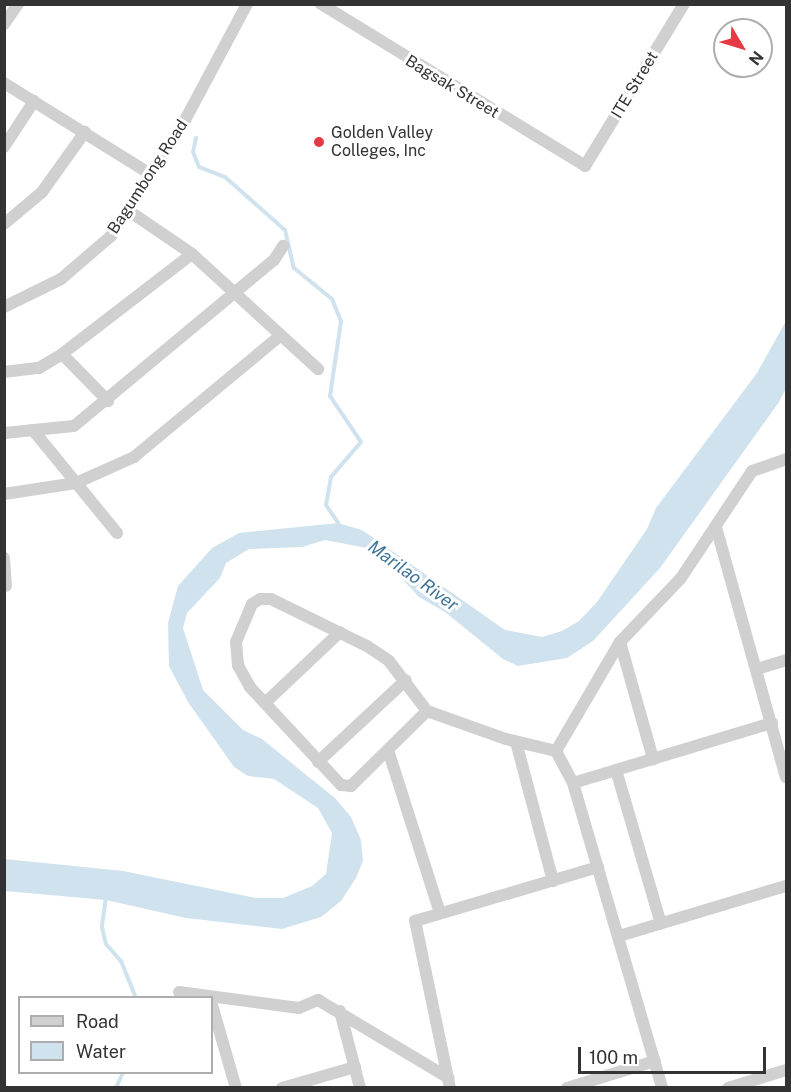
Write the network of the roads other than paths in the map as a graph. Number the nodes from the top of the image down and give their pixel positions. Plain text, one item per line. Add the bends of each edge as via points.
1 (18, 4) edge
2 (247, 4) edge
3 (321, 4) edge
4 (684, 4) edge
5 (4, 24) edge
6 (4, 82) edge
7 (34, 101) junction
8 (85, 132) junction
9 (4, 147) edge
10 (585, 165) joint
11 (152, 175) junction
12 (129, 211) junction
13 (4, 224) edge
14 (283, 246) dead end
15 (192, 254) junction
16 (235, 293) junction
17 (4, 307) edge
18 (281, 335) junction
19 (62, 354) junction
20 (318, 369) dead end
21 (4, 372) edge
22 (108, 400) junction
23 (33, 430) junction
24 (4, 433) edge
25 (786, 459) edge
26 (76, 483) junction
27 (4, 494) edge
28 (716, 527) junction
29 (117, 533) dead end
30 (4, 558) edge
31 (6, 586) edge
32 (340, 632) junction
33 (620, 642) junction
34 (786, 660) edge
35 (757, 669) junction
36 (406, 680) junction
37 (265, 703) junction
38 (427, 711) junction
39 (772, 723) junction
40 (516, 742) junction
41 (388, 750) junction
42 (556, 751) junction
43 (653, 759) junction
44 (318, 762) junction
45 (616, 770) junction
46 (786, 777) edge
47 (573, 783) junction
48 (598, 867) junction
49 (553, 880) junction
50 (786, 886) edge
51 (440, 913) junction
52 (661, 924) junction
53 (619, 936) junction
54 (179, 992) dead end
55 (197, 996) edge
56 (213, 999) edge
57 (213, 1009) edge
58 (340, 1011) junction
59 (655, 1061) junction
60 (354, 1067) junction
61 (786, 1070) edge
62 (449, 1083) edge
63 (751, 1084) edge
64 (236, 1088) edge
65 (282, 1088) edge
66 (360, 1088) edge
67 (567, 1088) edge
68 (662, 1088) edge
69 (728, 1088) edge

1 - 5 street
2 - 11 street, Bagumbong Road via 211,76
3 - 10 street, Bagsak Street
4 - 10 street, ITE Street
6 - 7 street
7 - 8 street
7 - 9 street
8 - 11 street
8 - 13 street via 42,192
11 - 12 street, Bagumbong Road
12 - 15 street
12 - 17 street, Bagumbong Road via 88,259 54,282
14 - 16 street via 274,260
15 - 16 street
15 - 19 street
16 - 18 street
16 - 22 street
18 - 20 street
18 - 26 street via 134,457
19 - 21 street via 39,368
19 - 22 street
22 - 23 street via 74,426
23 - 24 street
23 - 26 street
25 - 28 street via 752,471
26 - 27 street
26 - 29 street
28 - 33 street via 681,578
28 - 35 street
30 - 31 street
32 - 36 street via 389,661
32 - 37 street
32 - 37 street via 271,598 252,604 236,642 238,665
33 - 42 street
33 - 43 street
34 - 35 street
35 - 39 street
36 - 38 street
36 - 44 street
37 - 44 street
38 - 40 street
38 - 41 street
39 - 43 street
39 - 46 street
40 - 42 street
40 - 49 street
41 - 44 street via 351,786 341,785
41 - 51 street
42 - 47 street
43 - 45 street
45 - 47 street
45 - 52 street
47 - 48 street
48 - 49 street
48 - 53 street
49 - 51 street
50 - 52 street
51 - 62 street via 415,921
52 - 53 street
53 - 59 street
54 - 55 street
56 - 58 street via 299,1008 318,1000
57 - 64 street
58 - 60 street
58 - 62 street
59 - 67 street
59 - 68 street
60 - 65 street
60 - 66 street
61 - 63 street
63 - 69 street

